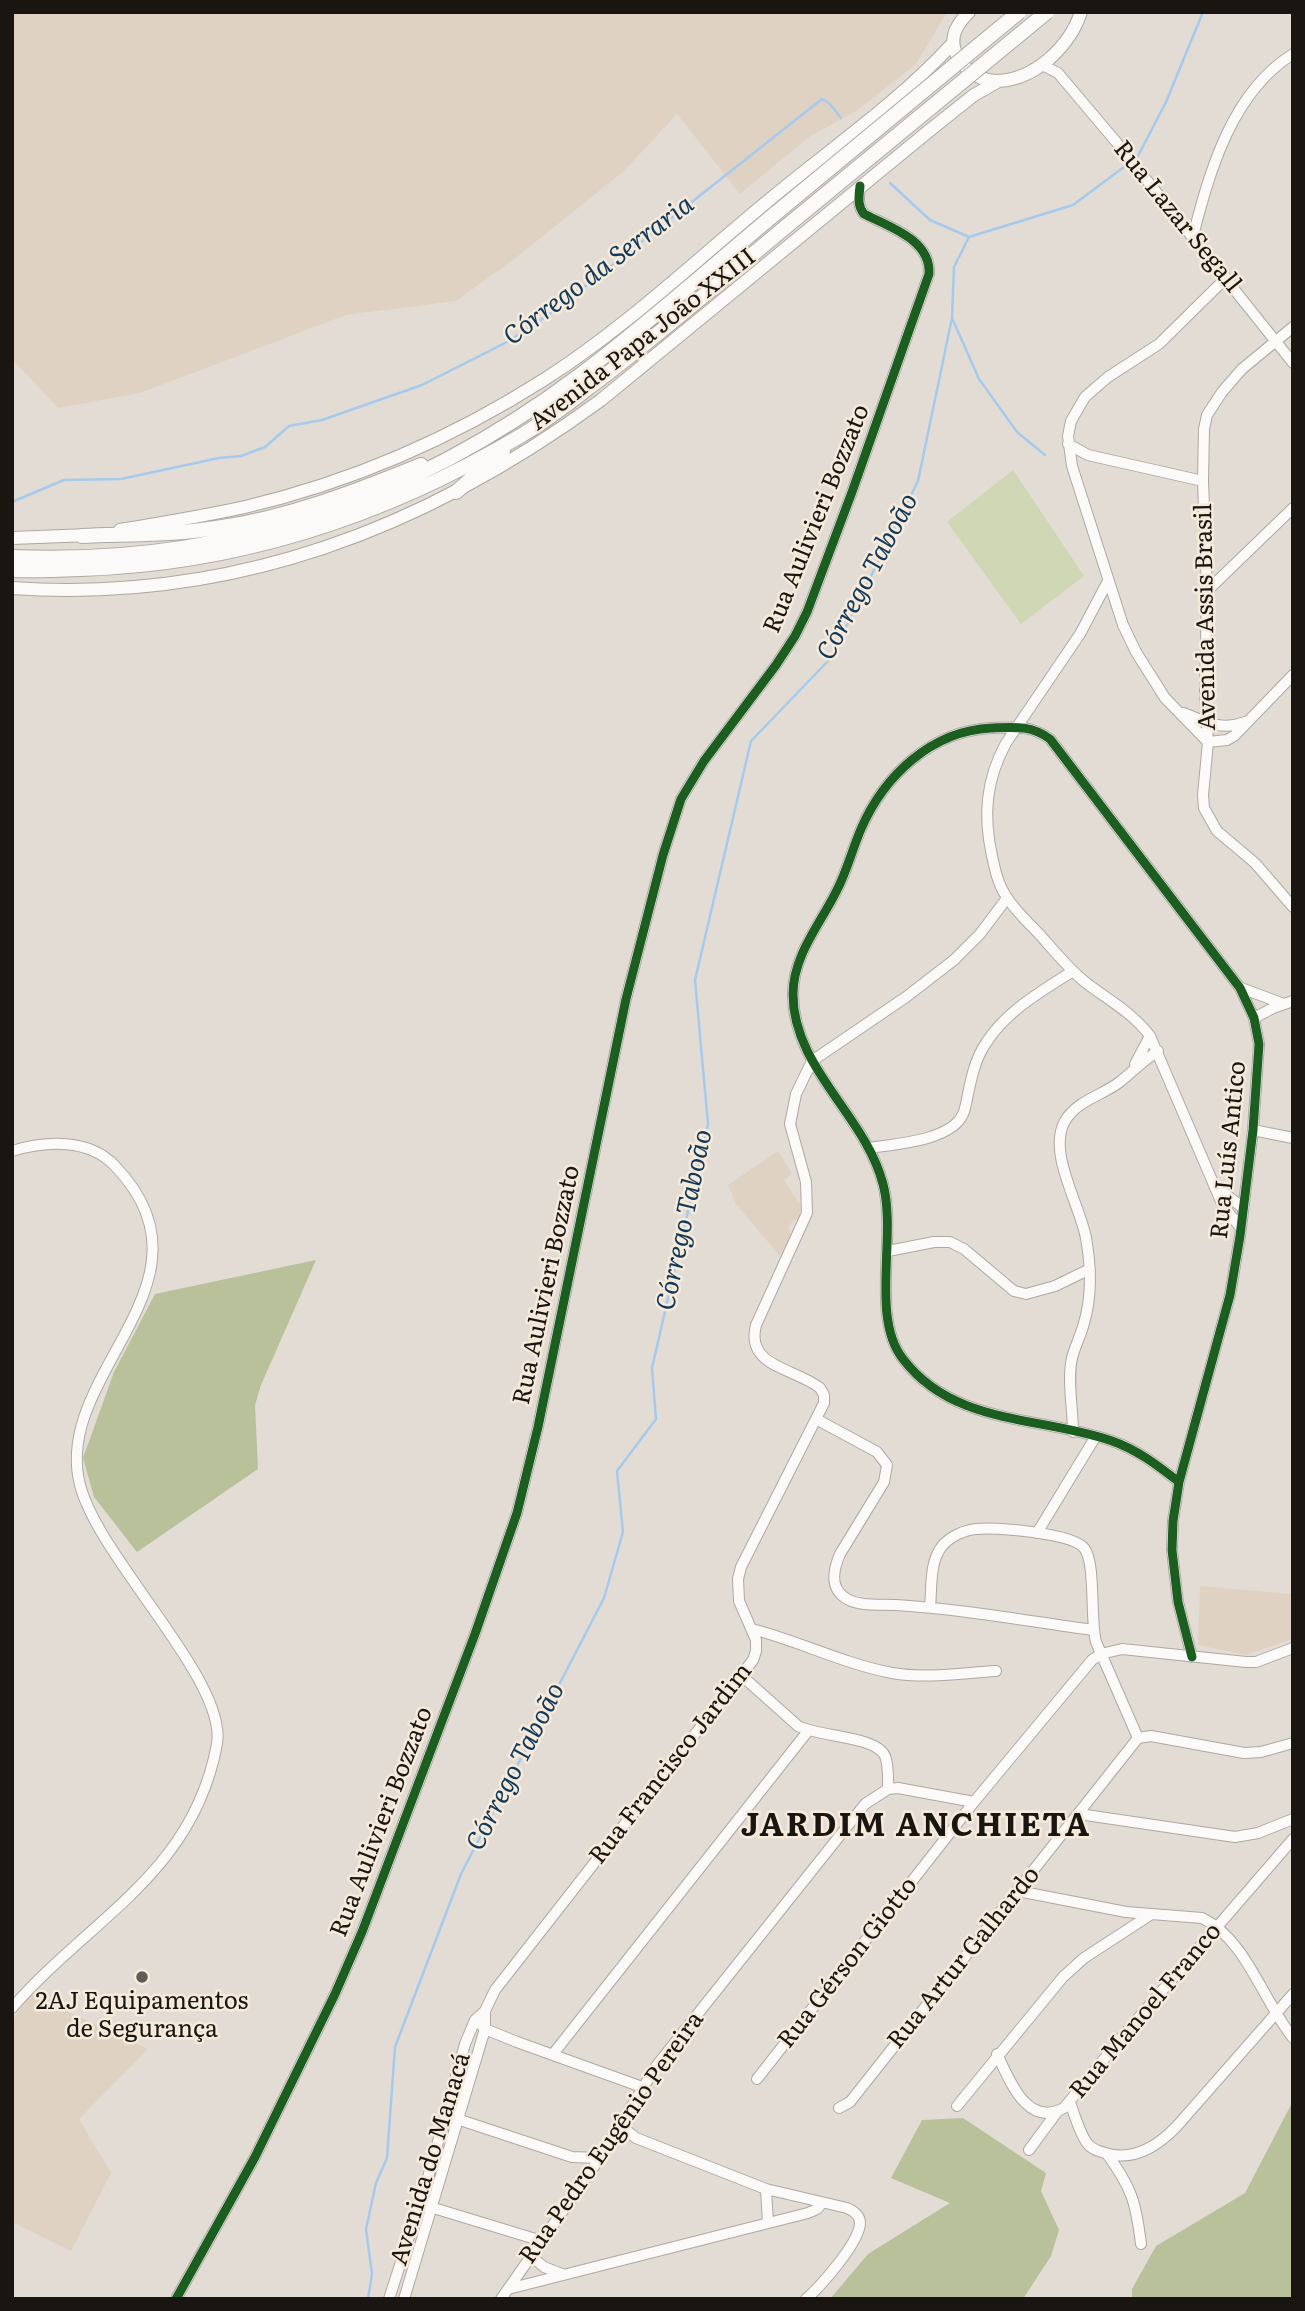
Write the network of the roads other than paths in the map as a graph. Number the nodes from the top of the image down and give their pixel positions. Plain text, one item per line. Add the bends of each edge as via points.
1 (969, 12) edge
2 (1019, 12) edge
3 (1047, 12) edge
4 (1081, 12) edge
5 (953, 43) junction
6 (1055, 54) junction
7 (1293, 54) edge
8 (1042, 65) junction
9 (1058, 73) junction
10 (997, 82) junction
11 (860, 186) junction
12 (1200, 209) junction
13 (1182, 222) junction
14 (1193, 236) junction
15 (1226, 278) junction
16 (1293, 327) edge
17 (1275, 341) junction
18 (1293, 363) edge
19 (523, 435) junction
20 (481, 440) junction
21 (1068, 444) junction
22 (1088, 455) junction
23 (1074, 473) junction
24 (1203, 481) junction
25 (456, 492) junction
26 (1293, 508) edge
27 (82, 536) junction
28 (12, 538) edge
29 (12, 557) edge
30 (12, 570) edge
31 (1108, 581) junction
32 (12, 588) edge
33 (1207, 591) junction
34 (1293, 675) edge
35 (1178, 711) junction
36 (1251, 720) junction
37 (1207, 722) junction
38 (1019, 726) junction
39 (1208, 743) junction
40 (1007, 898) junction
41 (1293, 907) edge
42 (1073, 971) junction
43 (1240, 988) junction
44 (1289, 1003) edge
45 (1254, 1018) junction
46 (1150, 1036) junction
47 (1158, 1051) junction
48 (812, 1061) junction
49 (1134, 1067) junction
50 (1253, 1130) junction
51 (1293, 1138) edge
52 (869, 1148) junction
53 (12, 1151) edge
54 (1213, 1184) junction
55 (1244, 1208) junction
56 (1241, 1228) junction
57 (888, 1251) junction
58 (1090, 1269) junction
59 (816, 1419) junction
60 (1073, 1432) junction
61 (1096, 1436) junction
62 (1179, 1482) junction
63 (1037, 1533) junction
64 (930, 1607) junction
65 (752, 1629) junction
66 (1093, 1630) junction
67 (1293, 1648) edge
68 (1101, 1654) junction
69 (1192, 1657) junction
70 (996, 1671) dead end
71 (742, 1676) junction
72 (808, 1731) junction
73 (1138, 1738) junction
74 (1293, 1744) edge
75 (888, 1789) junction
76 (974, 1802) junction
77 (1079, 1814) junction
78 (1293, 1819) edge
79 (1293, 1839) edge
80 (1018, 1891) junction
81 (1150, 1915) junction
82 (1217, 1927) junction
83 (1293, 1994) edge
84 (12, 2008) edge
85 (485, 2011) junction
86 (1274, 2012) junction
87 (475, 2020) junction
88 (485, 2029) junction
89 (1293, 2038) edge
90 (553, 2054) junction
91 (997, 2054) junction
92 (757, 2079) dead end
93 (642, 2087) junction
94 (1070, 2103) junction
95 (957, 2106) dead end
96 (839, 2108) dead end
97 (1056, 2112) junction
98 (445, 2115) junction
99 (458, 2119) junction
100 (621, 2126) junction
101 (613, 2138) junction
102 (636, 2138) junction
103 (1029, 2150) dead end
104 (1107, 2154) junction
105 (572, 2157) junction
106 (600, 2158) junction
107 (590, 2173) junction
108 (766, 2189) junction
109 (822, 2203) junction
110 (419, 2205) junction
111 (432, 2208) junction
112 (768, 2223) junction
113 (542, 2241) junction
114 (1141, 2244) dead end
115 (531, 2256) junction
116 (562, 2274) junction
117 (508, 2289) junction
118 (176, 2299) edge
119 (389, 2299) edge
120 (404, 2299) edge
121 (501, 2299) edge
122 (806, 2299) edge

1 - 5 main road, Avenida Papa João XXIII via 958,25
2 - 20 highway, Avenida Papa João XXIII, bridge via 579,376
3 - 19 highway, Avenida Papa João XXIII, bridge via 619,365
4 - 6 main road, Avenida Papa João XXIII
5 - 10 main road via 975,75
5 - 27 main road, Avenida Papa João XXIII via 905,89 623,321 546,378 473,420 401,456 312,488 247,506
6 - 8 main road, Avenida Papa João XXIII
6 - 9 street
7 - 12 street via 1262,80 1240,111 1207,181
8 - 9 street, Rua Lazar Segall
8 - 10 main road, Avenida Papa João XXIII
9 - 13 street, Rua Lazar Segall
10 - 11 main road, Avenida Papa João XXIII
11 - 25 main road, Avenida Papa João XXIII via 601,401
11 - 118 street, Rua Aulivieri Bozzato via 860,209 923,250 930,261 929,274 801,624 681,799 626,999 517,1513 475,1634 335,1994 255,2157
12 - 13 street
12 - 14 street
13 - 14 street, Rua Lazar Segall
14 - 15 street, Rua Lazar Segall
15 - 17 street, Rua Lazar Segall
15 - 21 street via 1159,344 1085,397 1071,421
16 - 17 street, Avenida Assis Brasil
17 - 18 street, Rua Lazar Segall
17 - 24 street, Avenida Assis Brasil via 1242,369 1207,415
19 - 25 highway
19 - 30 highway, Avenida Papa João XXIII via 402,497 282,540 140,566
20 - 27 highway via 362,489 281,515 208,529
20 - 29 highway, Avenida Papa João XXIII via 369,498 254,535 150,553 73,559
21 - 22 street
21 - 23 street
22 - 23 street
22 - 24 street
23 - 31 street
24 - 33 street, Avenida Assis Brasil
25 - 32 main road, Avenida Papa João XXIII via 337,544 227,574 115,590
26 - 33 street
27 - 28 main road, Avenida Papa João XXIII
31 - 35 street via 1136,652
31 - 38 street via 1080,634
33 - 37 street, Avenida Assis Brasil
34 - 36 street
35 - 37 street
35 - 39 street
36 - 37 street via 1233,727
36 - 39 street via 1227,740
37 - 39 street, Avenida Assis Brasil
38 - 40 street via 997,760 987,793 988,838
38 - 43 street, Rua Luís Antico via 1040,731 1050,739
38 - 48 street via 962,732 936,743 902,768 870,811 795,977 799,1035
39 - 41 street, Avenida Assis Brasil via 1203,794 1209,820
40 - 42 street
40 - 48 street via 954,960
42 - 46 street via 1133,1016
42 - 52 street via 1010,1015 987,1041 978,1056 962,1115 953,1126 923,1139
43 - 44 street
43 - 45 street, Rua Luís Antico
44 - 45 street
45 - 50 street, Rua Luís Antico via 1259,1044
46 - 47 street
46 - 49 street
47 - 49 street
47 - 54 street
48 - 52 street
48 - 59 street, Rua Francisco Jardim via 796,1094 790,1124 806,1182 807,1213 753,1335 754,1345 768,1361 820,1388 824,1403
49 - 58 street via 1074,1110 1062,1131 1060,1155 1081,1214
50 - 51 street
50 - 55 street, Rua Luís Antico
52 - 57 street via 883,1183
53 - 84 street via 47,1143 92,1150 110,1160 144,1203 152,1231 152,1263 145,1292 84,1419 76,1465 90,1514 106,1543 197,1676 216,1720 218,1741 211,1769 180,1838 149,1878 54,1963
54 - 55 street
54 - 56 street
55 - 56 street, Rua Luís Antico
56 - 62 street, Rua Luís Antico via 1230,1295
57 - 58 street via 950,1242 1014,1291 1026,1294
57 - 60 street via 890,1335 895,1349 919,1377 971,1408
58 - 60 street via 1088,1306 1070,1374
59 - 64 street via 877,1452 887,1465 884,1482 835,1565 837,1589 852,1601
59 - 65 street, Rua Francisco Jardim via 741,1567 739,1601
60 - 61 street
61 - 62 street via 1135,1451
61 - 63 street
62 - 69 street, Rua Luís Antico via 1173,1521 1174,1569
63 - 64 street via 975,1529 953,1537 936,1555
63 - 66 street via 1075,1540 1087,1551
64 - 66 street
65 - 70 street via 894,1674
65 - 71 street, Rua Francisco Jardim via 756,1651
66 - 68 street
67 - 69 street via 1246,1662
68 - 69 street via 1122,1649
68 - 73 street
68 - 76 street, Rua Gérson Giotto via 1072,1682
71 - 72 street via 788,1719
71 - 85 street, Rua Francisco Jardim via 503,1978
72 - 75 street via 876,1746 886,1758
72 - 90 street
73 - 74 street via 1151,1736 1244,1752
73 - 77 street, Rua Artur Galhardo
75 - 76 street
75 - 93 street, Rua Pedro Eugênio Pereira via 854,1816
76 - 92 street, Rua Gérson Giotto
77 - 78 street via 1235,1837
77 - 80 street, Rua Artur Galhardo
79 - 82 street, Rua Manoel Franco
80 - 81 street
80 - 96 street, Rua Artur Galhardo via 850,2102
81 - 82 street via 1202,1918
81 - 91 street via 1084,1958
82 - 86 street via 1235,1947
82 - 94 street, Rua Manoel Franco
83 - 86 street
85 - 87 street, Rua Francisco Jardim
85 - 88 street, Rua Francisco Jardim
86 - 89 street
86 - 104 street via 1166,2138 1144,2151
87 - 88 street
87 - 98 street, Avenida do Manacá
88 - 90 street
88 - 99 street, Avenida do Manacá
90 - 93 street
91 - 95 street
91 - 97 street, Rua Manoel Franco via 1022,2101 1036,2111
93 - 100 street, Rua Pedro Eugênio Pereira
94 - 97 street, Rua Manoel Franco
94 - 104 street via 1087,2144
97 - 103 street
98 - 99 street
98 - 110 street, Avenida do Manacá
99 - 105 street
99 - 111 street, Avenida do Manacá
100 - 101 street, Rua Pedro Eugênio Pereira
100 - 102 street
101 - 102 street
101 - 106 street, Rua Pedro Eugênio Pereira
102 - 108 street
104 - 114 street via 1132,2193
105 - 106 street
105 - 107 street
106 - 107 street, Rua Pedro Eugênio Pereira
107 - 113 street, Rua Pedro Eugênio Pereira
108 - 109 street
108 - 112 street
109 - 112 street via 808,2213
109 - 122 street via 852,2210 860,2224 852,2244
110 - 111 street
110 - 119 street, Avenida do Manacá
111 - 113 street
111 - 120 street, Avenida do Manacá
112 - 116 street
113 - 115 street, Rua Pedro Eugênio Pereira
115 - 116 street
115 - 117 street, Rua Pedro Eugênio Pereira
116 - 117 street
117 - 121 street, Rua Pedro Eugênio Pereira

